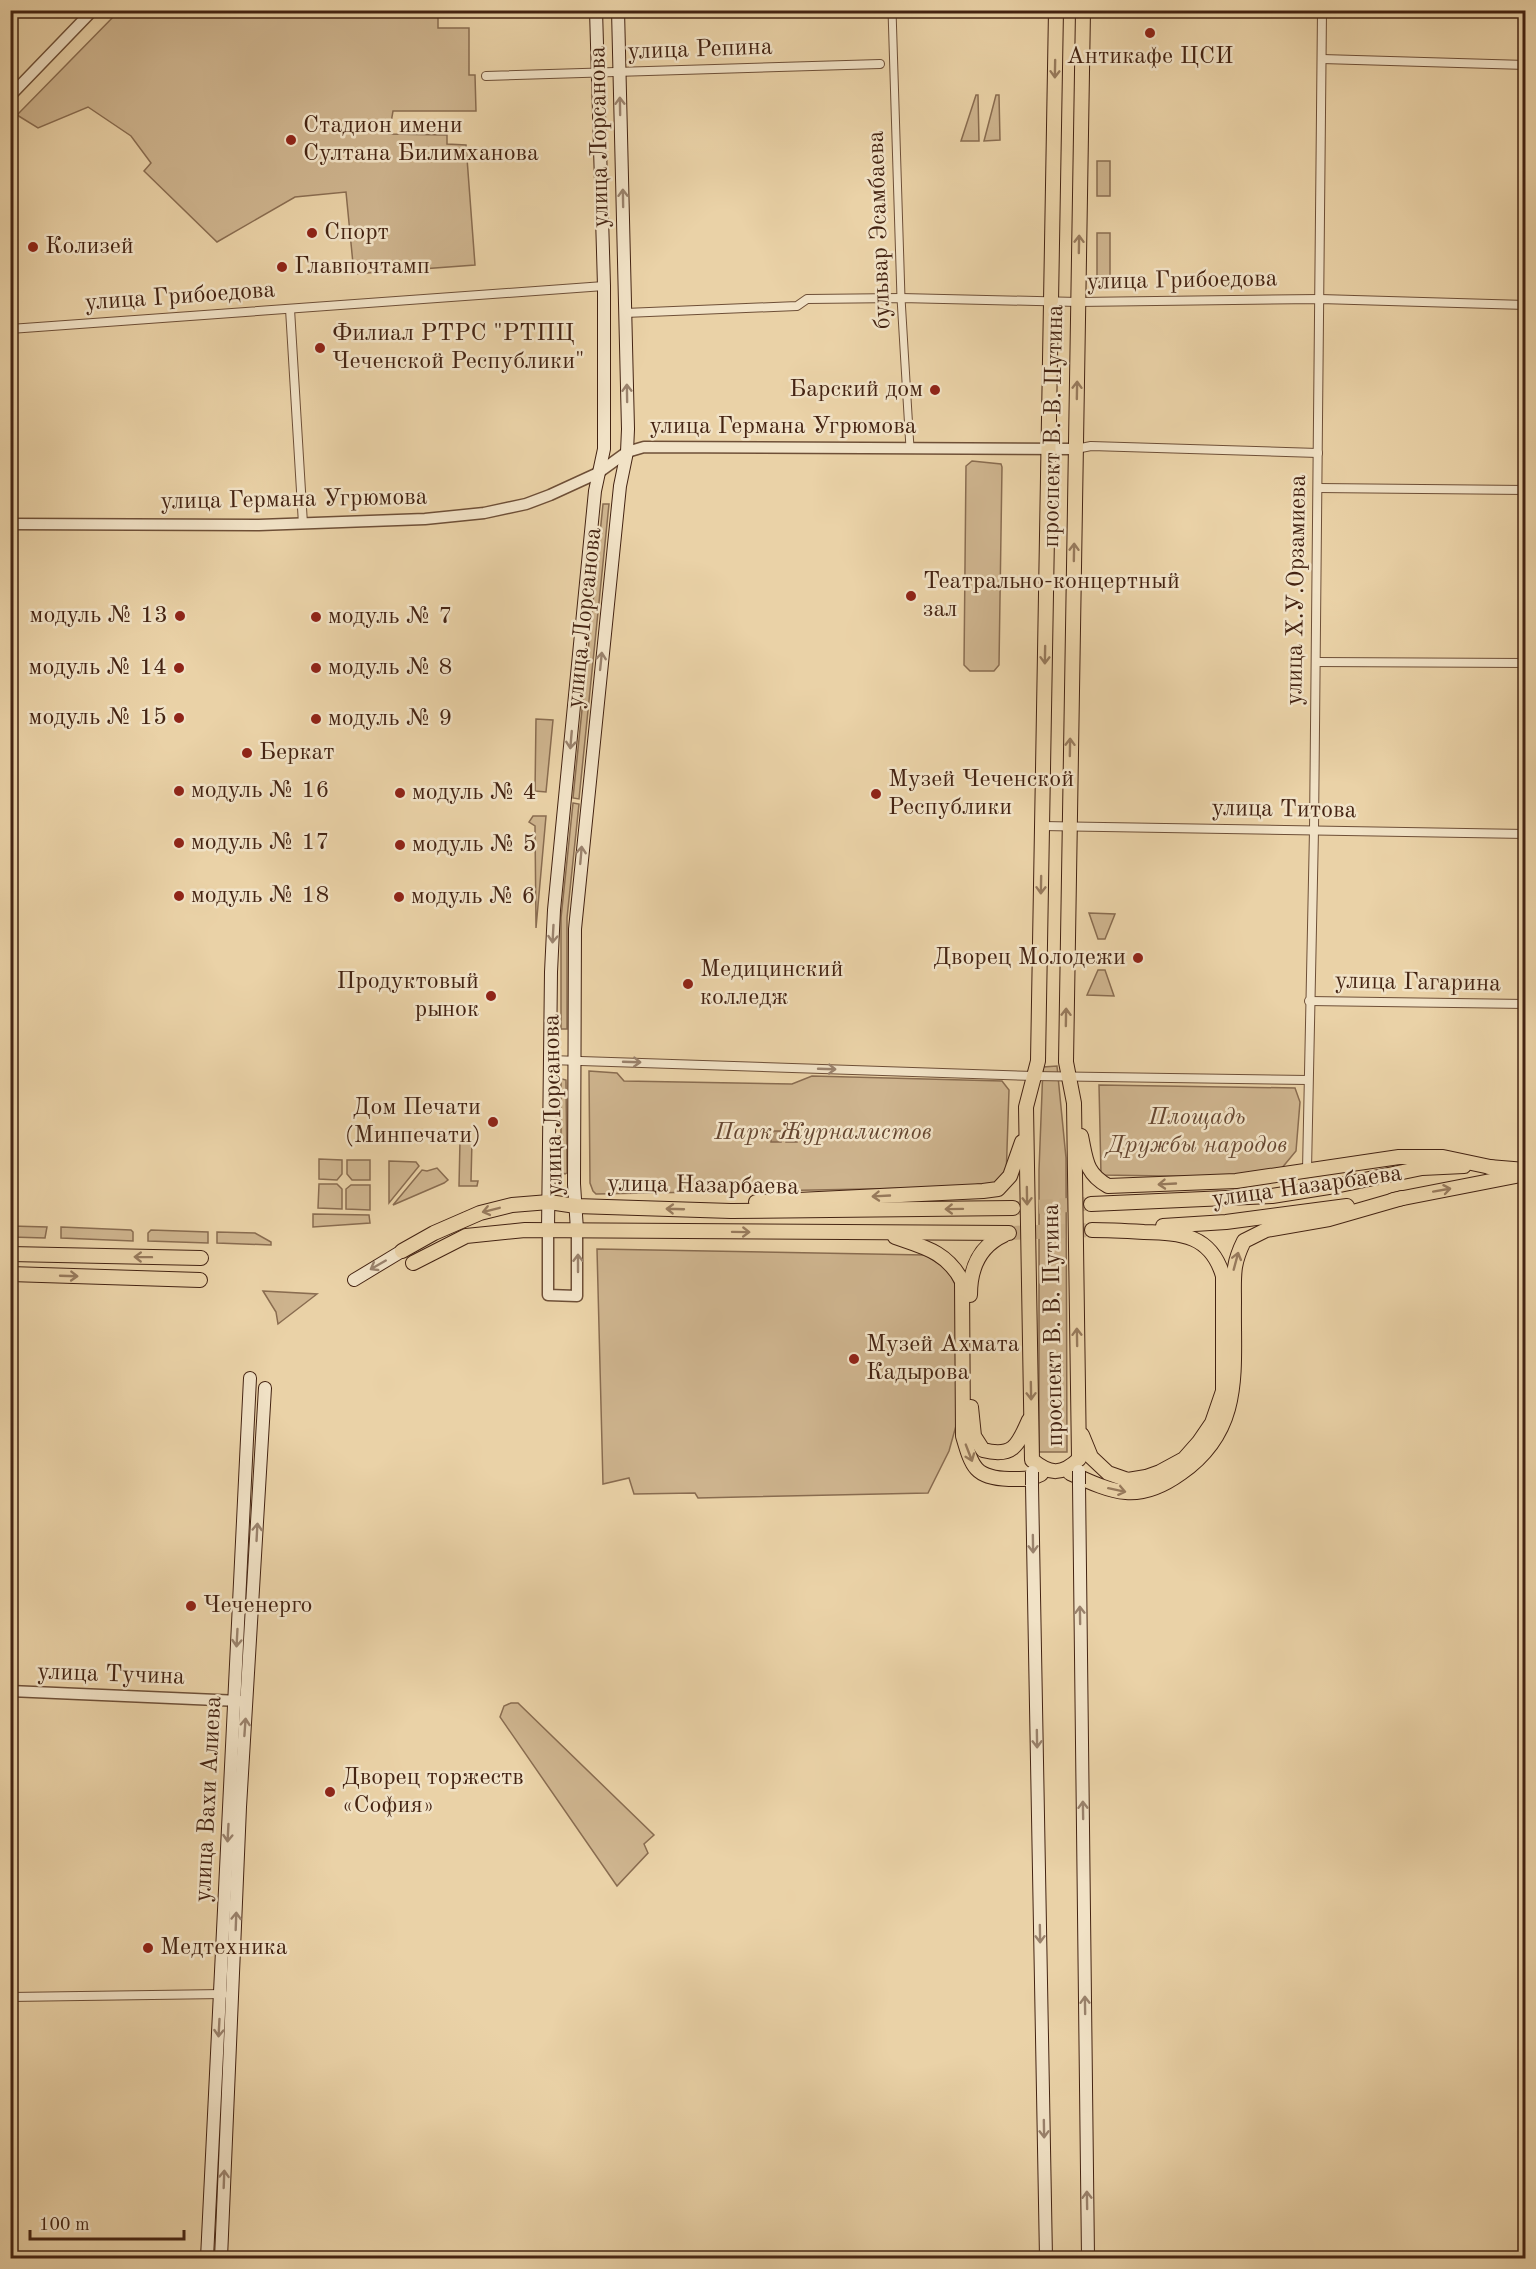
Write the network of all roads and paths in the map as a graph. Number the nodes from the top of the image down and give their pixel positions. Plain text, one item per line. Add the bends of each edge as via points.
1 (93, 10) edge
2 (596, 10) edge
3 (618, 10) edge
4 (892, 10) edge
5 (1056, 10) edge
6 (1083, 10) edge
7 (1322, 10) edge
8 (1322, 59) junction
9 (879, 64) dead end
10 (1526, 65) edge
11 (620, 71) junction
12 (598, 72) junction
13 (486, 76) dead end
14 (10, 96) edge
15 (604, 286) junction
16 (901, 298) junction
17 (1320, 299) junction
18 (1052, 302) junction
19 (1078, 302) junction
20 (1526, 305) edge
21 (290, 309) junction
22 (625, 314) junction
23 (10, 329) edge
24 (910, 448) junction
25 (1049, 449) junction
26 (1076, 449) junction
27 (627, 452) junction
28 (1318, 453) junction
29 (598, 473) junction
30 (1318, 488) junction
31 (1526, 490) edge
32 (10, 524) edge
33 (303, 524) junction
34 (1316, 662) junction
35 (1526, 663) edge
36 (1042, 826) junction
37 (1069, 827) junction
38 (1314, 830) junction
39 (1526, 834) edge
40 (1310, 1001) junction
41 (1526, 1004) edge
42 (550, 1060) junction
43 (573, 1060) junction
44 (1068, 1075) junction
45 (1034, 1076) junction
46 (1308, 1080) junction
47 (1074, 1103) junction
48 (1026, 1129) junction
49 (1496, 1168) junction
50 (1307, 1170) junction
51 (1526, 1172) edge
52 (1402, 1198) junction
53 (549, 1202) junction
54 (1090, 1204) tunnel mouth
55 (576, 1206) junction
56 (1013, 1208) tunnel mouth
57 (710, 1211) junction
58 (548, 1230) junction
59 (577, 1230) junction
60 (884, 1233) junction
61 (402, 1251) joint
62 (10, 1254) edge
63 (201, 1258) dead end
64 (413, 1263) dead end
65 (10, 1274) edge
66 (200, 1280) dead end
67 (354, 1280) dead end
68 (250, 1378) dead end
69 (265, 1388) dead end
70 (1031, 1414) junction
71 (1078, 1425) junction
72 (1056, 1470) junction
73 (1079, 1471) junction
74 (1032, 1473) junction
75 (10, 1691) edge
76 (240, 1701) junction
77 (220, 1994) junction
78 (233, 1994) junction
79 (10, 1998) edge
80 (10, 2243) edge
81 (13, 2259) edge
82 (207, 2259) edge
83 (221, 2259) edge
84 (1046, 2259) edge
85 (1088, 2259) edge

1 - 14 street
2 - 12 main road, улица Лорсанова
3 - 11 main road, улица Лорсанова
4 - 16 street, бульвар Эсамбаева
5 -> 18 main road, проспект В. В. Путина
19 -> 6 main road, проспект В. В. Путина
7 - 8 street, улица Х.У.Орзамиева
8 - 10 street
8 - 17 street, улица Х.У.Орзамиева
9 - 11 street, улица Репина
11 - 12 street, улица Репина
22 -> 11 main road, улица Лорсанова
12 - 13 street, улица Репина
12 - 15 main road, улица Лорсанова
15 - 21 street, улица Грибоедова
15 - 29 main road, улица Лорсанова via 604,449
16 - 18 street, улица Грибоедова
16 - 22 street, улица Грибоедова via 807,299 797,306
16 - 24 street, бульвар Эсамбаева
17 - 19 street, улица Грибоедова
17 - 20 street, улица Грибоедова
17 - 28 street, улица Х.У.Орзамиева
18 - 19 street, улица Грибоедова
18 - 25 main road, проспект В. В. Путина
26 -> 19 main road, проспект В. В. Путина
21 - 23 street, улица Грибоедова
21 - 33 street
27 -> 22 main road, улица Лорсанова
24 - 25 street, улица Германа Угрюмова
24 - 27 street, улица Германа Угрюмова via 644,447
25 - 26 street, улица Германа Угрюмова
25 -> 36 main road, проспект В. В. Путина
26 - 28 street, улица Германа Угрюмова via 1091,446
37 -> 26 main road, проспект В. В. Путина
27 - 29 street, улица Германа Угрюмова
43 -> 27 main road, улица Лорсанова via 574,929 620,486
28 - 30 street, улица Х.У.Орзамиева
29 - 33 street, улица Германа Угрюмова via 526,504 484,513
29 -> 42 main road, улица Лорсанова via 554,910
30 - 31 street
30 - 34 street, улица Х.У.Орзамиева
32 - 33 street, улица Германа Угрюмова
34 - 35 street
34 - 38 street, улица Х.У.Орзамиева
36 - 37 street, улица Титова
36 -> 45 main road, проспект В. В. Путина via 1038,1061
37 - 38 street, улица Титова
44 -> 37 main road, проспект В. В. Путина
38 - 39 street, улица Титова
38 - 40 street, улица Х.У.Орзамиева
40 - 41 street, улица Гагарина
40 - 46 street, улица Х.У.Орзамиева
42 - 43 street
42 - 53 main road, улица Лорсанова
43 -> 45 street
43 - 55 main road, улица Лорсанова
44 - 45 street
44 - 46 street
44 - 47 main road, проспект В. В. Путина
45 - 48 main road, проспект В. В. Путина via 1026,1107
46 - 50 street, улица Х.У.Орзамиева
50 -> 47 main road via 1236,1181 1108,1186 1090,1172
71 -> 47 main road, проспект В. В. Путина
48 -> 57 main road via 1010,1176 998,1189 736,1203
48 -> 70 main road, проспект В. В. Путина
49 - 50 main road via 1423,1157
49 - 51 main road, улица Назарбаева
49 - 54 main road, улица Назарбаева via 1422,1168 1272,1196
52 -> 51 main road, улица Назарбаева
52 - 71 main road, улица Назарбаева via 1226,1222 1092,1230 1175,1233 1199,1241 1212,1253 1223,1276 1223,1391 1212,1423 1184,1459 1146,1477 1128,1480 1108,1473 1091,1457
72 -> 52 main road via 1129,1493 1162,1486 1189,1468 1219,1434 1232,1402 1234,1264 1244,1240 1266,1230 1329,1219
53 - 55 main road, улица Назарбаева
53 - 58 main road, улица Лорсанова
53 -> 61 main road, улица Назарбаева via 480,1213
57 -> 55 main road, улица Назарбаева
55 - 59 main road, улица Лорсанова
56 -> 57 main road, улица Назарбаева
58 - 59 main road, улица Назарбаева
58 -> 59 street via 548,1295 577,1296
58 - 64 main road, улица Назарбаева via 466,1236
59 -> 60 main road, улица Назарбаева
60 - 70 main road, улица Назарбаева via 1009,1233 983,1249 972,1274 974,1436 983,1450 998,1454 1011,1449 1020,1440
60 -> 72 main road via 945,1258 962,1281 963,1436 976,1470 991,1478 1030,1480
61 -> 67 main road
63 -> 62 main road
65 -> 66 main road
68 -> 76 main road, улица Вахи Алиева
76 -> 69 main road, улица Вахи Алиева
70 - 74 main road, проспект В. В. Путина
71 - 73 main road, проспект В. В. Путина
72 - 73 main road, проспект В. В. Путина
72 - 74 main road, проспект В. В. Путина
85 -> 73 main road
74 -> 84 main road
75 - 76 street, улица Тучина
76 -> 77 main road, улица Вахи Алиева
78 -> 76 main road, улица Вахи Алиева
77 - 78 street
77 - 79 street
77 -> 82 main road, улица Вахи Алиева
83 -> 78 main road, улица Вахи Алиева
80 - 81 street

